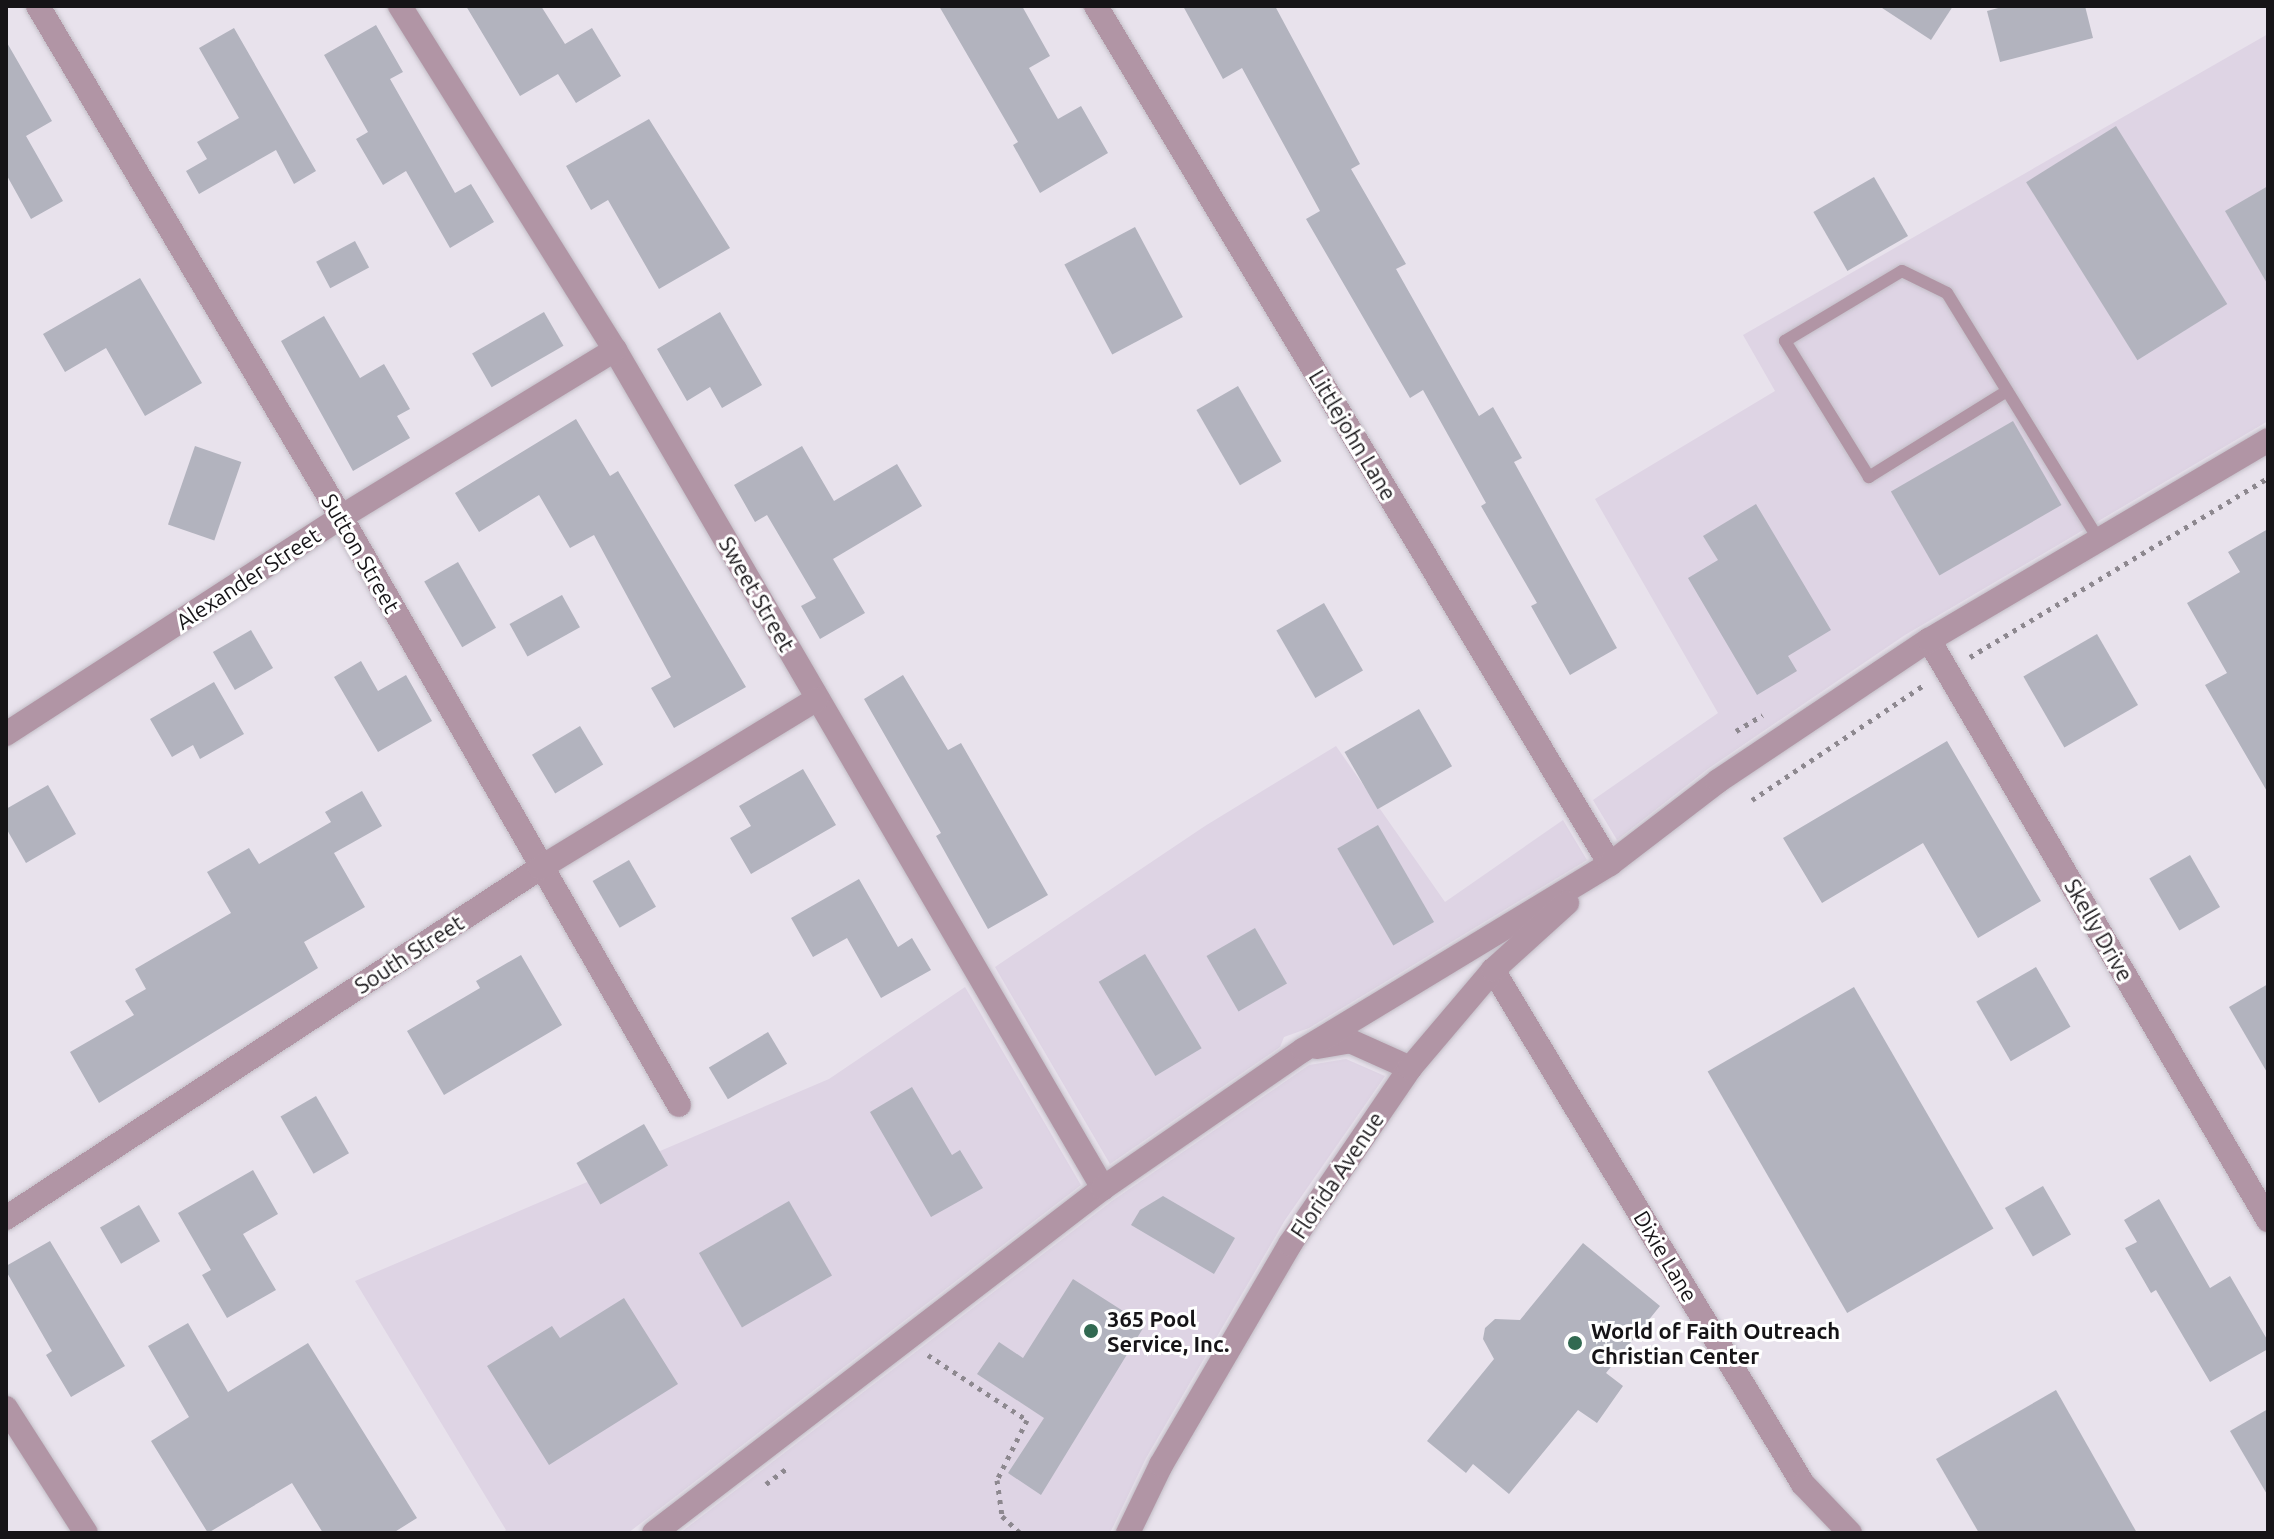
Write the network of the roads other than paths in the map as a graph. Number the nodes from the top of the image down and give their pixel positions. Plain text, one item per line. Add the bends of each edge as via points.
1 (38, 6) edge
2 (400, 6) edge
3 (1096, 6) edge
4 (615, 350) junction
5 (2007, 391) junction
6 (2268, 440) edge
7 (341, 517) junction
8 (2099, 540) junction
9 (1929, 640) junction
10 (817, 699) junction
11 (6, 734) edge
12 (1610, 864) junction
13 (540, 868) junction
14 (1493, 970) junction
15 (1303, 1050) junction
16 (1410, 1068) junction
17 (679, 1105) dead end
18 (1103, 1188) junction
19 (6, 1218) edge
20 (2268, 1220) edge
21 (6, 1408) edge
22 (86, 1533) edge
23 (654, 1533) edge
24 (1128, 1533) edge
25 (1850, 1533) edge

1 - 7 street, Sutton Street
2 - 4 street, Sweet Street
3 - 12 street, Littlejohn Lane
4 - 7 street, Alexander Street
4 - 10 street, Sweet Street
5 - 5 lane via 1947,293 1902,271 1785,341 1869,477
5 - 8 lane
6 - 8 street
7 - 11 street, Alexander Street
7 - 13 street, Sutton Street
8 - 9 street
9 - 12 street via 1718,781
9 - 20 street, Skelly Drive
10 - 13 street, South Street
10 - 18 street, Sweet Street
12 - 14 street, Florida Avenue
12 - 15 street
13 - 17 street, Sutton Street
13 - 19 street, South Street
14 - 16 street, Florida Avenue
14 - 25 street, Dixie Lane via 1803,1484
15 - 16 street via 1350,1041
15 - 18 street
16 - 24 street, Florida Avenue via 1295,1235 1161,1465
18 - 23 street
21 - 22 street

